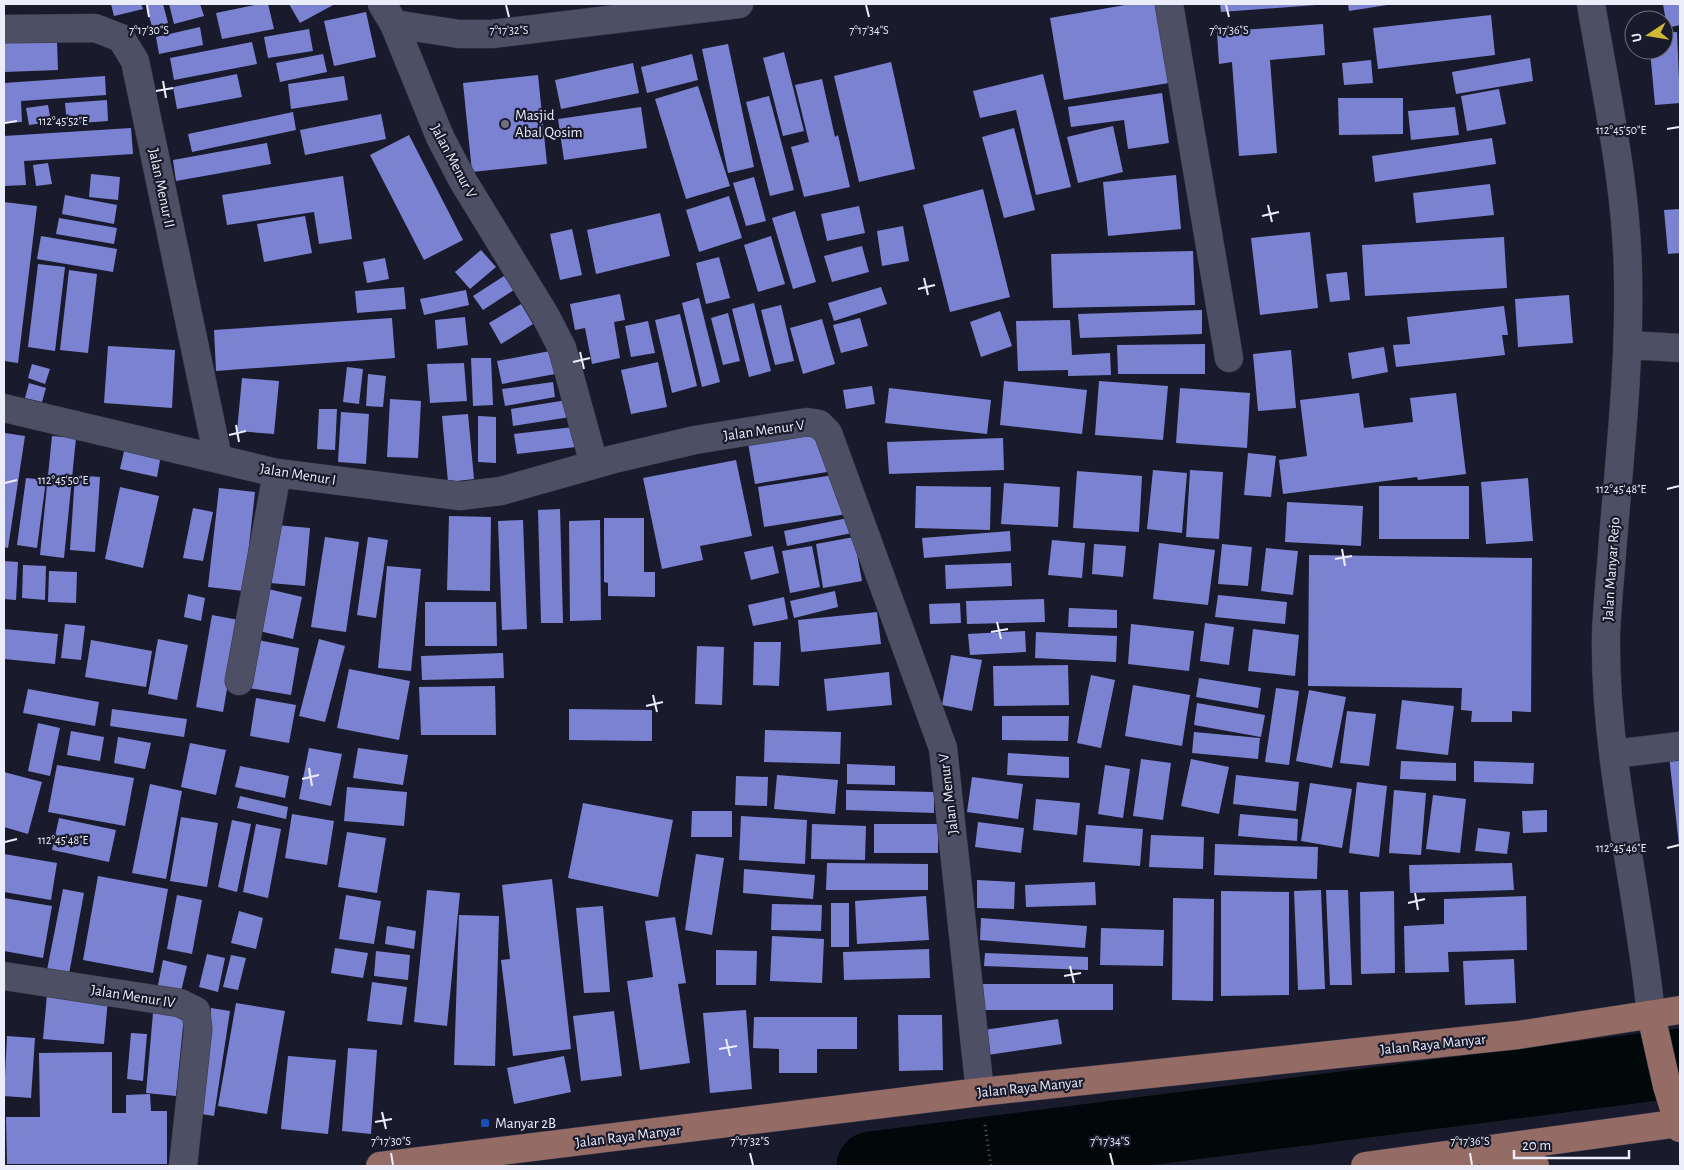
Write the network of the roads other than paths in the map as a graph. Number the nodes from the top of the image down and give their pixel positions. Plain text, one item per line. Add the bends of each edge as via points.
1 (729, 4) edge
2 (1169, 4) edge
3 (1590, 4) edge
4 (388, 14) edge
5 (4, 29) edge
6 (1628, 345) junction
7 (1680, 348) edge
8 (1229, 358) dead end
9 (4, 408) edge
10 (218, 458) junction
11 (594, 464) junction
12 (277, 473) junction
13 (239, 681) dead end
14 (1680, 746) edge
15 (1614, 754) junction
16 (4, 976) edge
17 (1680, 1010) edge
18 (1651, 1015) junction
19 (980, 1092) junction
20 (1680, 1125) edge
21 (1460, 1155) junction
22 (183, 1166) edge
23 (380, 1166) edge
24 (1365, 1166) edge
25 (1536, 1166) edge

1 - 4 street via 492,34 459,34
2 - 8 street
3 - 6 street, Jalan Manyar Rejo via 1624,212
4 - 11 street, Jalan Menur V via 440,137 562,348
5 - 10 street, Jalan Menur II via 95,28 121,38 135,60
6 - 7 street
6 - 15 street, Jalan Manyar Rejo via 1606,634
9 - 10 street, Jalan Menur I
10 - 12 street, Jalan Menur I
11 - 12 street, Jalan Menur I via 501,491 460,496
11 - 19 street, Jalan Menur V via 695,440 807,422 819,424 828,433 943,748
12 - 13 street
14 - 15 street
15 - 18 street, Jalan Manyar Rejo
16 - 22 street, Jalan Menur IV via 180,1003 196,1011 198,1029
17 - 18 main road, Jalan Raya Manyar
18 - 19 main road, Jalan Raya Manyar via 1508,1036
18 - 20 main road via 1667,1086
19 - 23 main road, Jalan Raya Manyar
20 - 21 main road
21 - 24 main road
21 - 25 main road via 1526,1162

